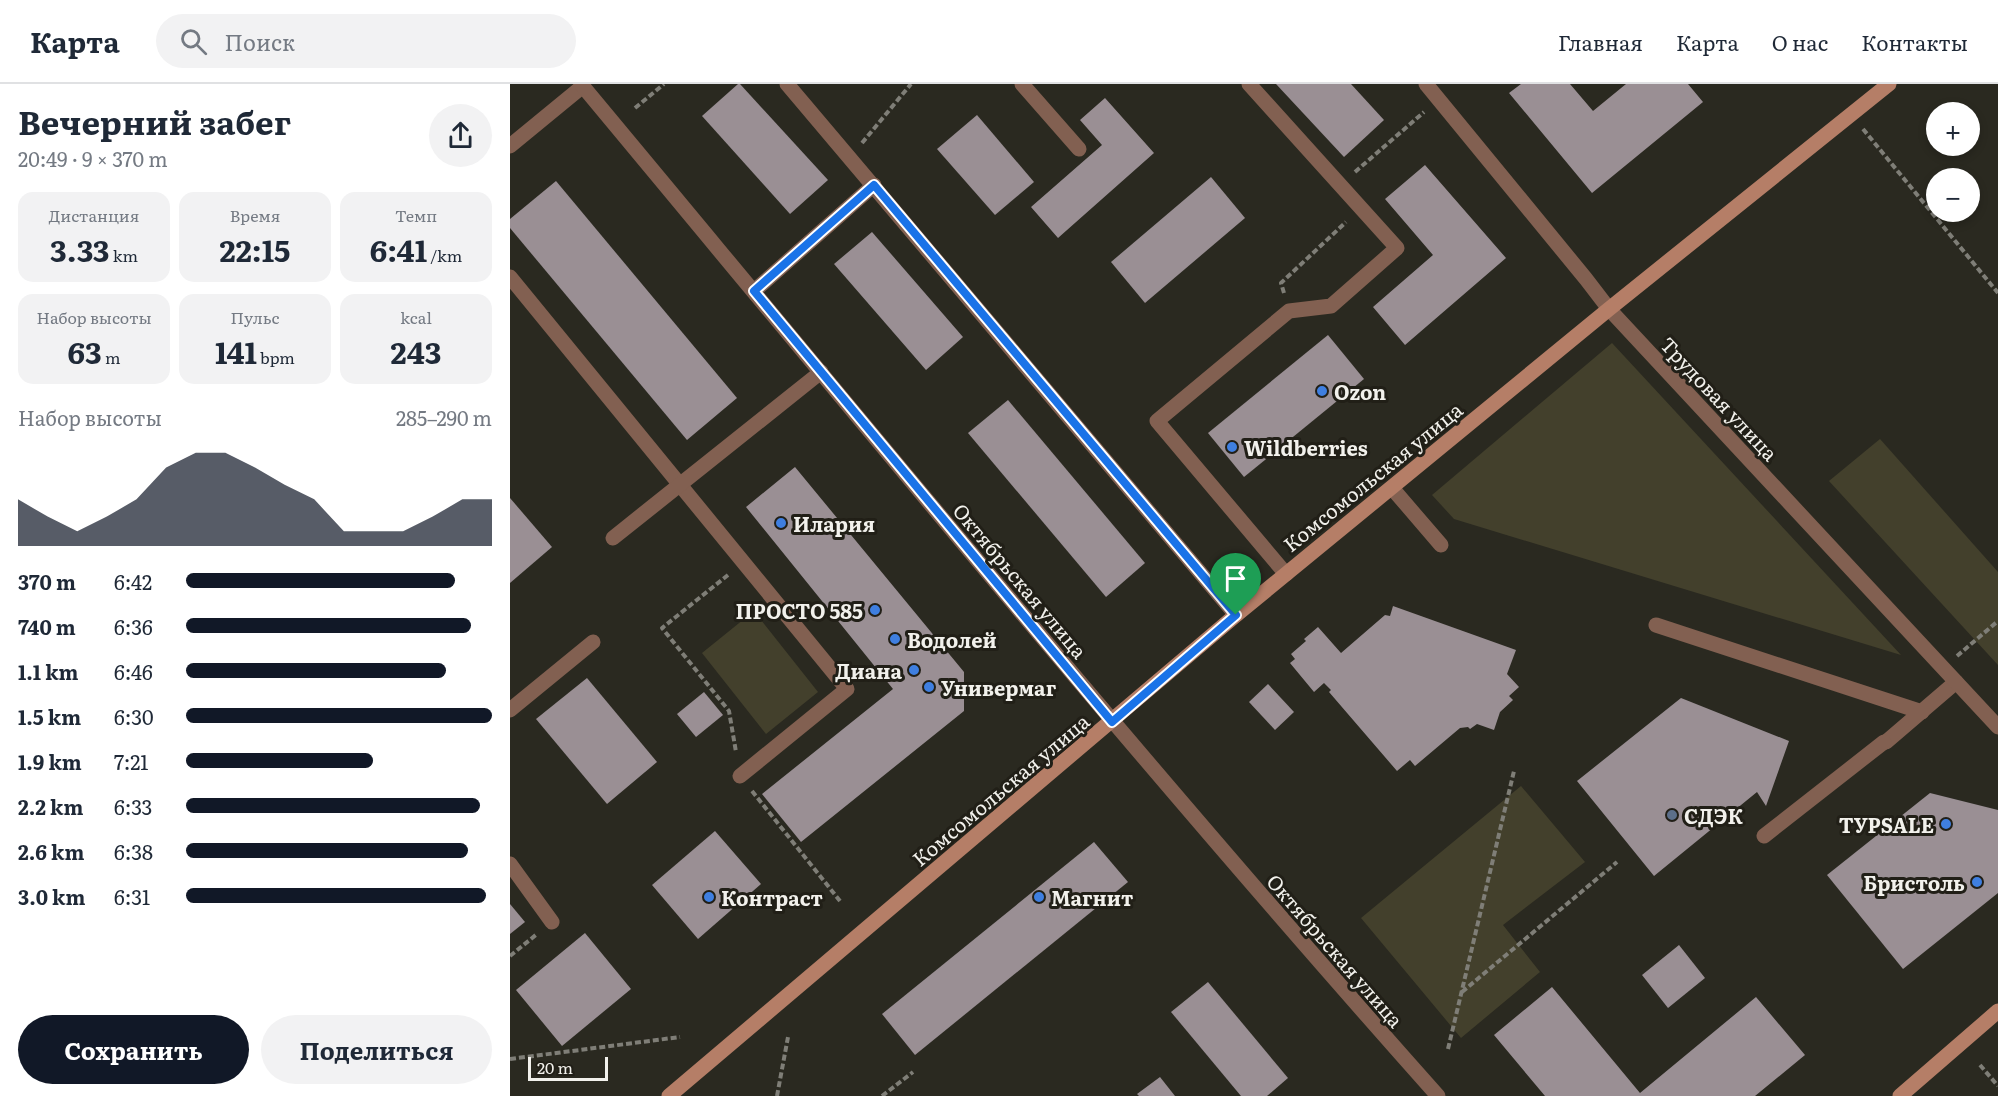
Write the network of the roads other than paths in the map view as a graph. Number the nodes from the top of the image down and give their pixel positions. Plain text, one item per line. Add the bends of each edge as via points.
1 (787, 84) edge
2 (1022, 84) edge
3 (1249, 84) edge
4 (1426, 84) edge
5 (1889, 84) edge
6 (582, 85) edge
7 (510, 146) edge
8 (1079, 149) dead end
9 (874, 185) junction
10 (510, 277) edge
11 (754, 291) junction
12 (1609, 309) junction
13 (821, 372) junction
14 (681, 485) junction
15 (1392, 488) junction
16 (613, 538) dead end
17 (1441, 545) dead end
18 (1286, 574) junction
19 (1236, 615) junction
20 (1656, 625) dead end
21 (593, 642) dead end
22 (1956, 682) junction
23 (510, 710) edge
24 (1922, 712) junction
25 (1112, 722) junction
26 (1998, 727) edge
27 (740, 776) road end
28 (1764, 836) dead end
29 (510, 864) edge
30 (552, 922) road end
31 (1998, 1011) edge
32 (669, 1096) edge
33 (1438, 1096) edge
34 (1900, 1096) edge

1 - 9 street
2 - 8 street
3 - 18 street via 1397,248 1331,306 1289,311 1157,421
4 - 12 street, Трудовая улица
5 - 12 street, Комсомольская улица
6 - 7 street
6 - 11 street, Октябрьская улица
9 - 11 street
9 - 19 street
10 - 14 street
11 - 13 street, Октябрьская улица
12 - 15 street, Комсомольская улица
12 - 22 street, Трудовая улица
13 - 14 street
13 - 25 street, Октябрьская улица
14 - 16 street
14 - 27 street via 846,688
15 - 17 street
15 - 18 street, Комсомольская улица
18 - 19 street, Комсомольская улица
19 - 25 street, Комсомольская улица
20 - 24 street
21 - 23 street
22 - 24 street
22 - 26 street, Трудовая улица
24 - 28 street
25 - 32 street, Комсомольская улица
25 - 33 street, Октябрьская улица
29 - 30 street
31 - 34 street

